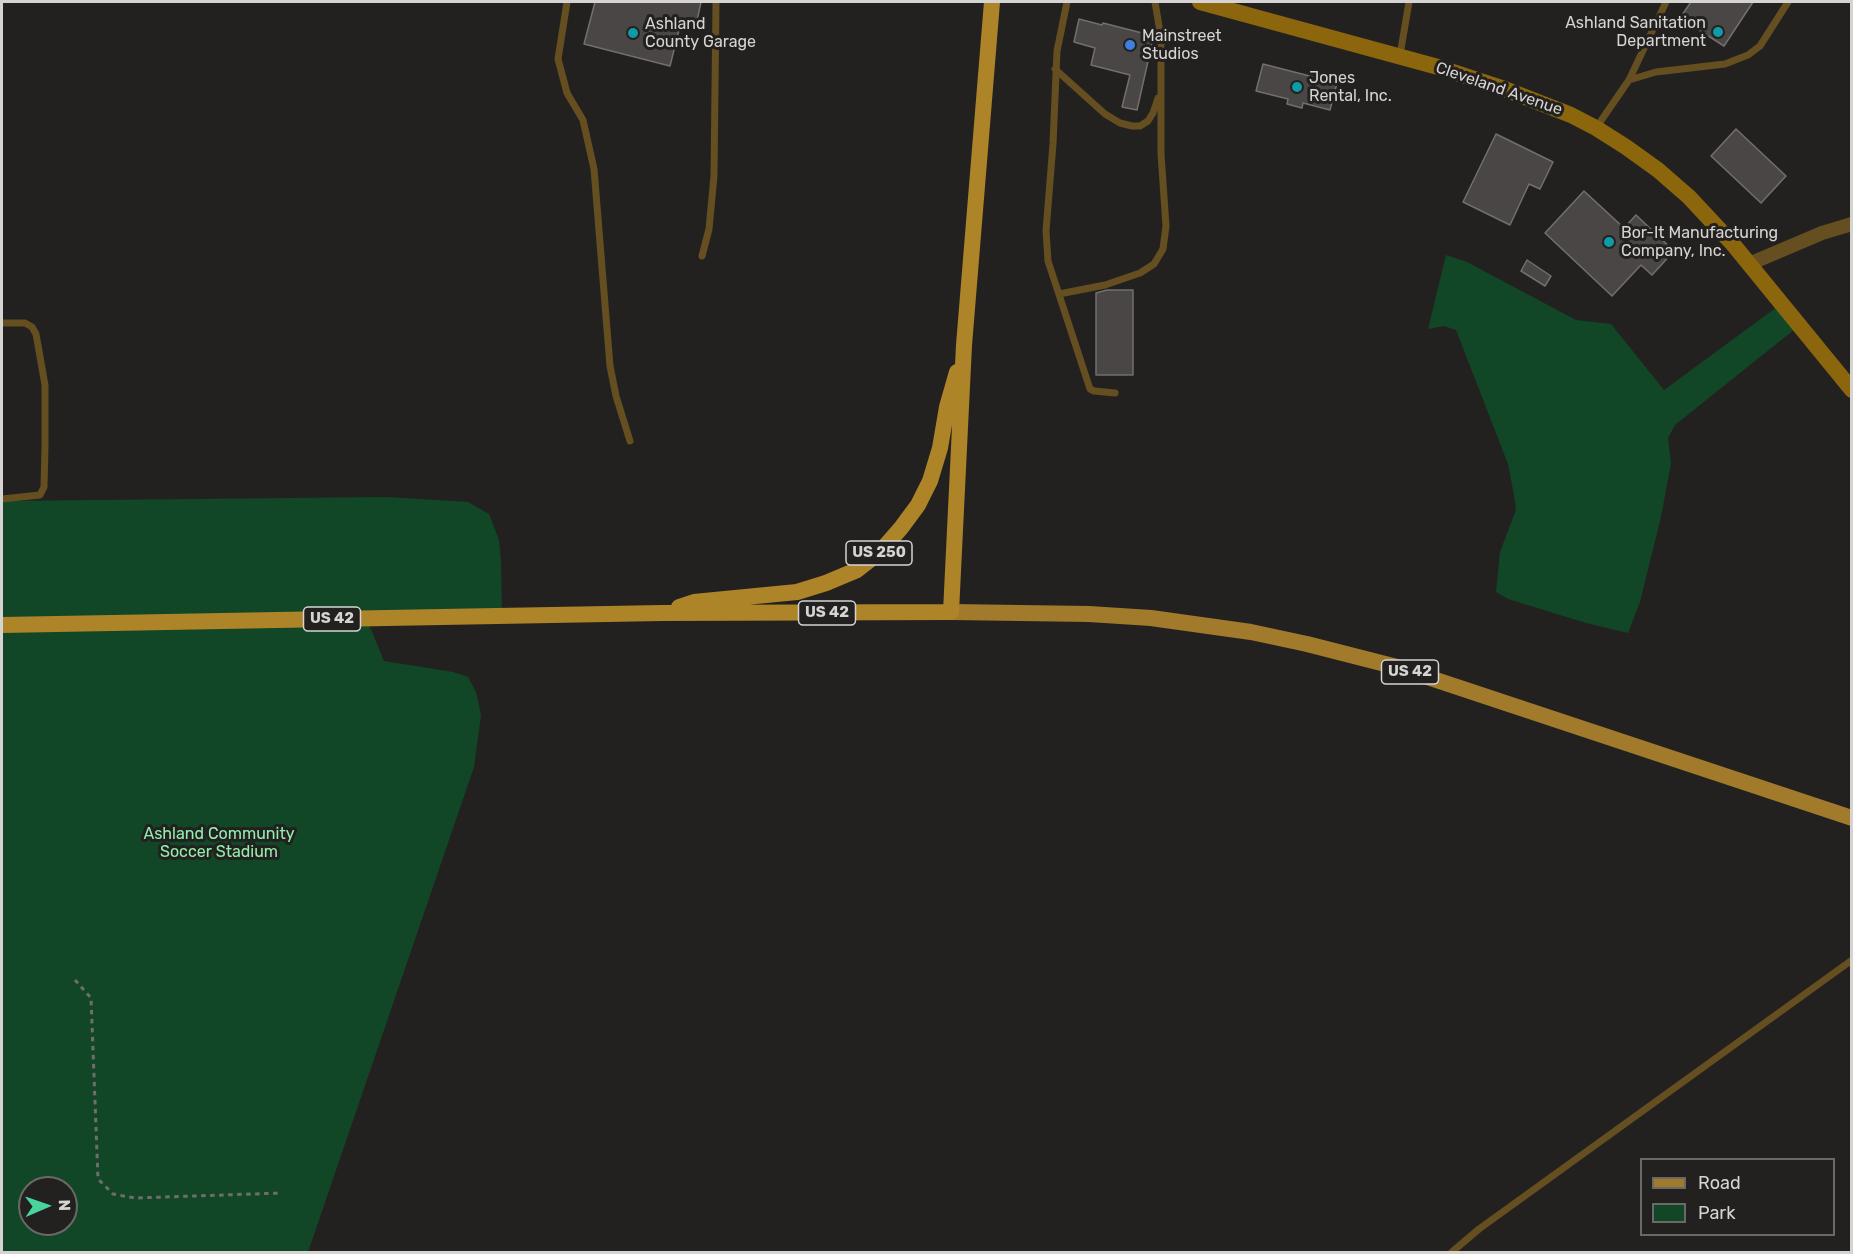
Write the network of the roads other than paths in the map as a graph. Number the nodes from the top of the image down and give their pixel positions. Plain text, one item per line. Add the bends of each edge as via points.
1 (567, 2) edge
2 (716, 2) edge
3 (992, 2) edge
4 (1067, 2) edge
5 (1155, 2) edge
6 (1200, 2) edge
7 (1409, 2) edge
8 (1666, 2) edge
9 (1788, 2) edge
10 (1400, 57) junction
11 (1055, 69) junction
12 (1629, 80) junction
13 (1160, 89) junction
14 (1596, 128) junction
15 (1851, 224) edge
16 (702, 256) dead end
17 (1749, 264) junction
18 (1059, 294) junction
19 (2, 322) edge
20 (964, 345) junction
21 (1851, 390) edge
22 (1115, 393) dead end
23 (630, 441) dead end
24 (2, 500) edge
25 (951, 612) junction
26 (662, 613) junction
27 (2, 625) edge
28 (1851, 818) edge
29 (1851, 960) edge
30 (1452, 1252) edge

1 - 23 lane via 558,59 567,93 583,120 594,170 610,366
2 - 16 lane via 714,176
3 - 20 highway, US 250
4 - 11 lane
5 - 13 lane via 1161,38
6 - 10 main road, Cleveland Avenue
7 - 10 lane
8 - 12 lane
9 - 12 lane via 1760,46 1748,55 1725,64 1656,72
10 - 14 main road, Cleveland Avenue via 1502,88
11 - 13 lane via 1105,114 1132,126 1148,121
11 - 18 lane via 1046,247
12 - 14 lane
13 - 18 lane via 1166,226 1163,249 1154,264 1140,273
14 - 17 main road, Cleveland Avenue via 1666,176
15 - 17 street
17 - 21 main road, Cleveland Avenue
18 - 22 lane via 1090,389
19 - 24 lane via 32,327 45,384 44,487 40,495
20 - 25 highway, US 250
20 - 26 highway, US 250 via 930,480 918,505 880,552 857,570 826,584 797,592 694,602
25 - 26 highway, US 42
25 - 28 main road, US 42 via 1151,618 1307,644 1397,667
26 - 27 highway, US 42
29 - 30 lane

